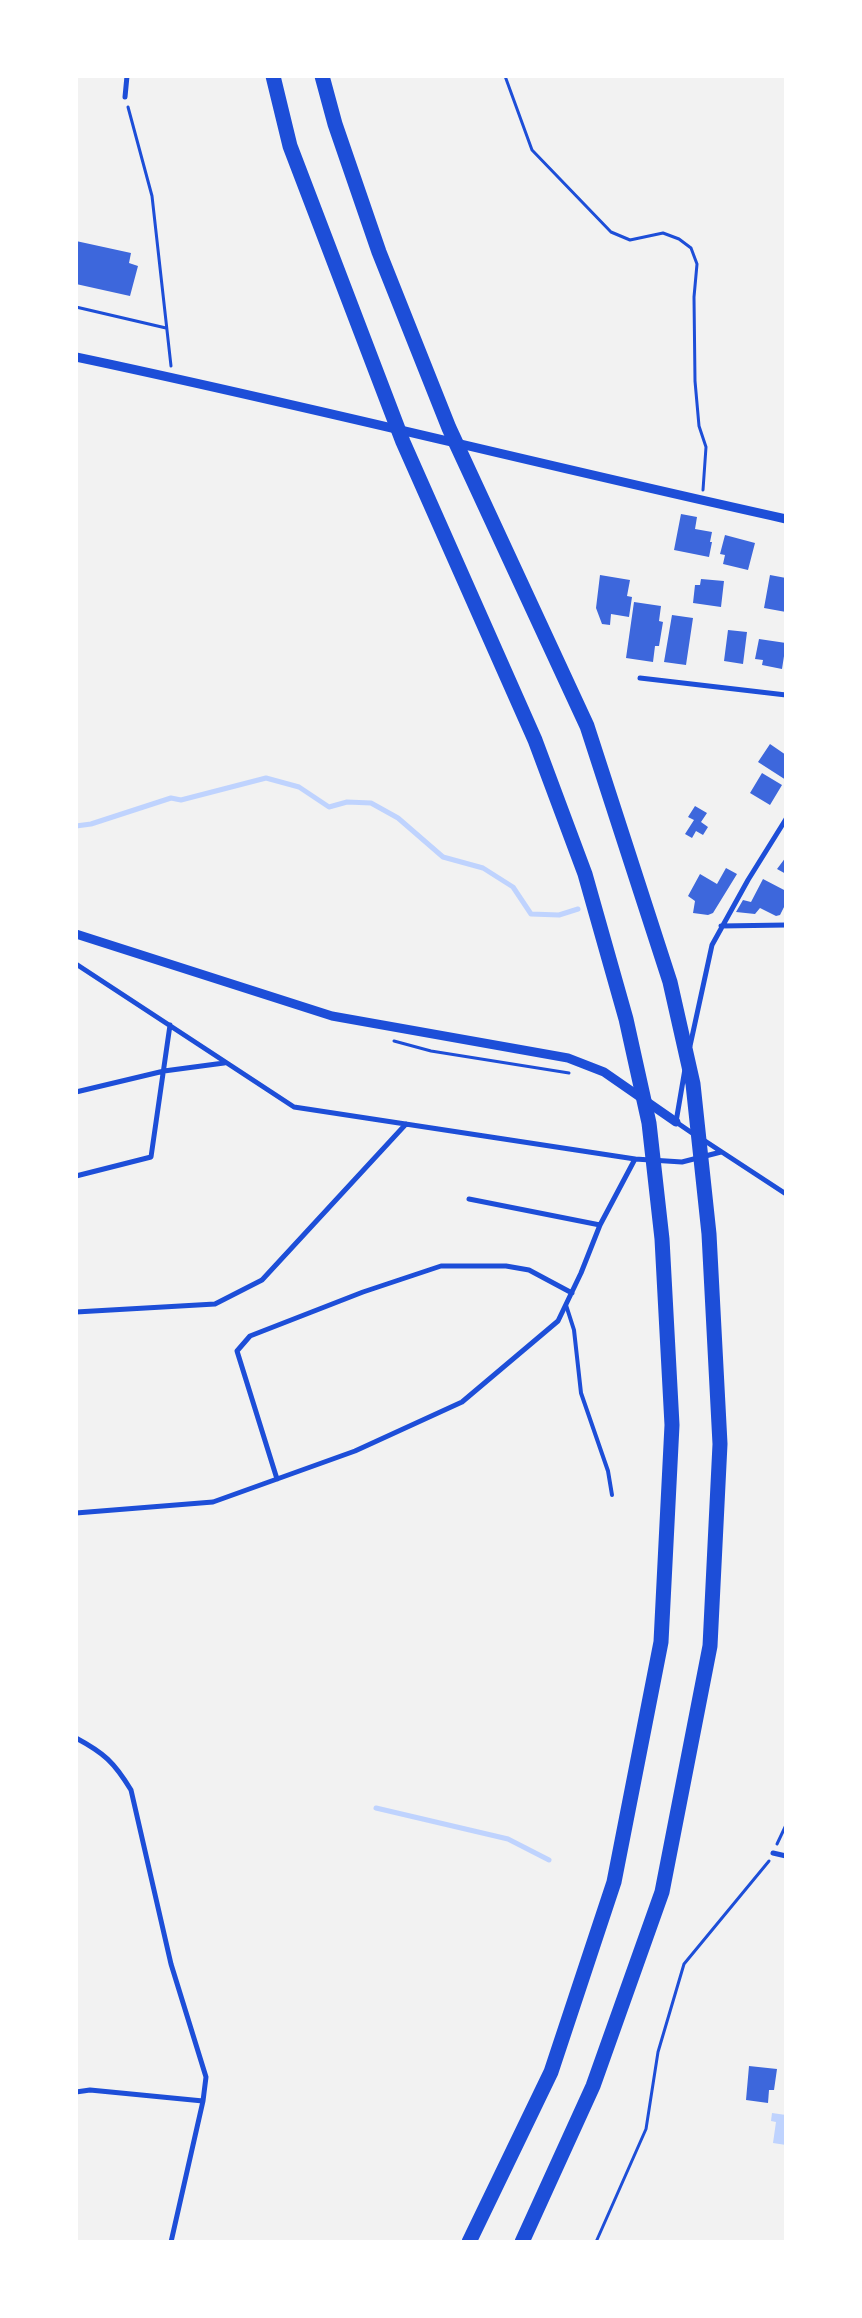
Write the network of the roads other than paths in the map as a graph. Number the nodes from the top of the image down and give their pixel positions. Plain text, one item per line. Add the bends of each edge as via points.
1 (127, 76) edge
2 (273, 76) edge
3 (322, 76) edge
4 (125, 97) road end
5 (76, 357) edge
6 (786, 519) edge
7 (640, 678) dead end
8 (786, 695) edge
9 (786, 819) edge
10 (786, 925) edge
11 (721, 926) junction
12 (76, 934) edge
13 (76, 964) edge
14 (170, 1025) junction
15 (225, 1063) junction
16 (164, 1071) junction
17 (76, 1092) edge
18 (676, 1122) junction
19 (406, 1124) junction
20 (721, 1152) junction
21 (635, 1159) junction
22 (76, 1176) edge
23 (786, 1194) edge
24 (469, 1199) dead end
25 (600, 1225) junction
26 (572, 1293) junction
27 (566, 1305) junction
28 (76, 1312) edge
29 (277, 1479) junction
30 (612, 1495) dead end
31 (76, 1513) edge
32 (76, 1738) edge
33 (773, 1853) road end
34 (786, 1856) edge
35 (76, 2092) edge
36 (203, 2101) junction
37 (171, 2242) edge
38 (469, 2242) edge
39 (522, 2242) edge

1 - 4 street
2 - 38 highway via 290,146 403,442 535,740 585,874 626,1019 649,1123 662,1239 672,1425 661,1642 614,1882 550,2072
3 - 39 highway via 379,252 449,428 587,726 670,982 693,1084 708,1234 720,1444 710,1646 662,1892 593,2086
5 - 6 street via 242,392
7 - 8 street
9 - 11 street
10 - 11 street
11 - 18 street via 712,945
12 - 18 street via 332,1016 568,1058 604,1072
13 - 14 street
14 - 15 street
14 - 16 street
15 - 16 street
15 - 19 street via 294,1107
16 - 17 street
16 - 22 street via 151,1157
18 - 20 street
19 - 21 street
19 - 28 street via 262,1280 215,1304
20 - 21 street via 682,1162
20 - 23 street
21 - 25 street
24 - 25 street
25 - 26 street
26 - 27 street
26 - 29 street via 529,1270 506,1266 441,1266 250,1336 237,1351
27 - 29 street via 558,1321 462,1402 355,1451
27 - 30 lane via 574,1330 582,1393 608,1471
29 - 31 street via 213,1502
32 - 36 street via 99,1750 118,1768 130,1790 169,1956 206,2078
33 - 34 street
35 - 36 street via 90,2090
36 - 37 street

